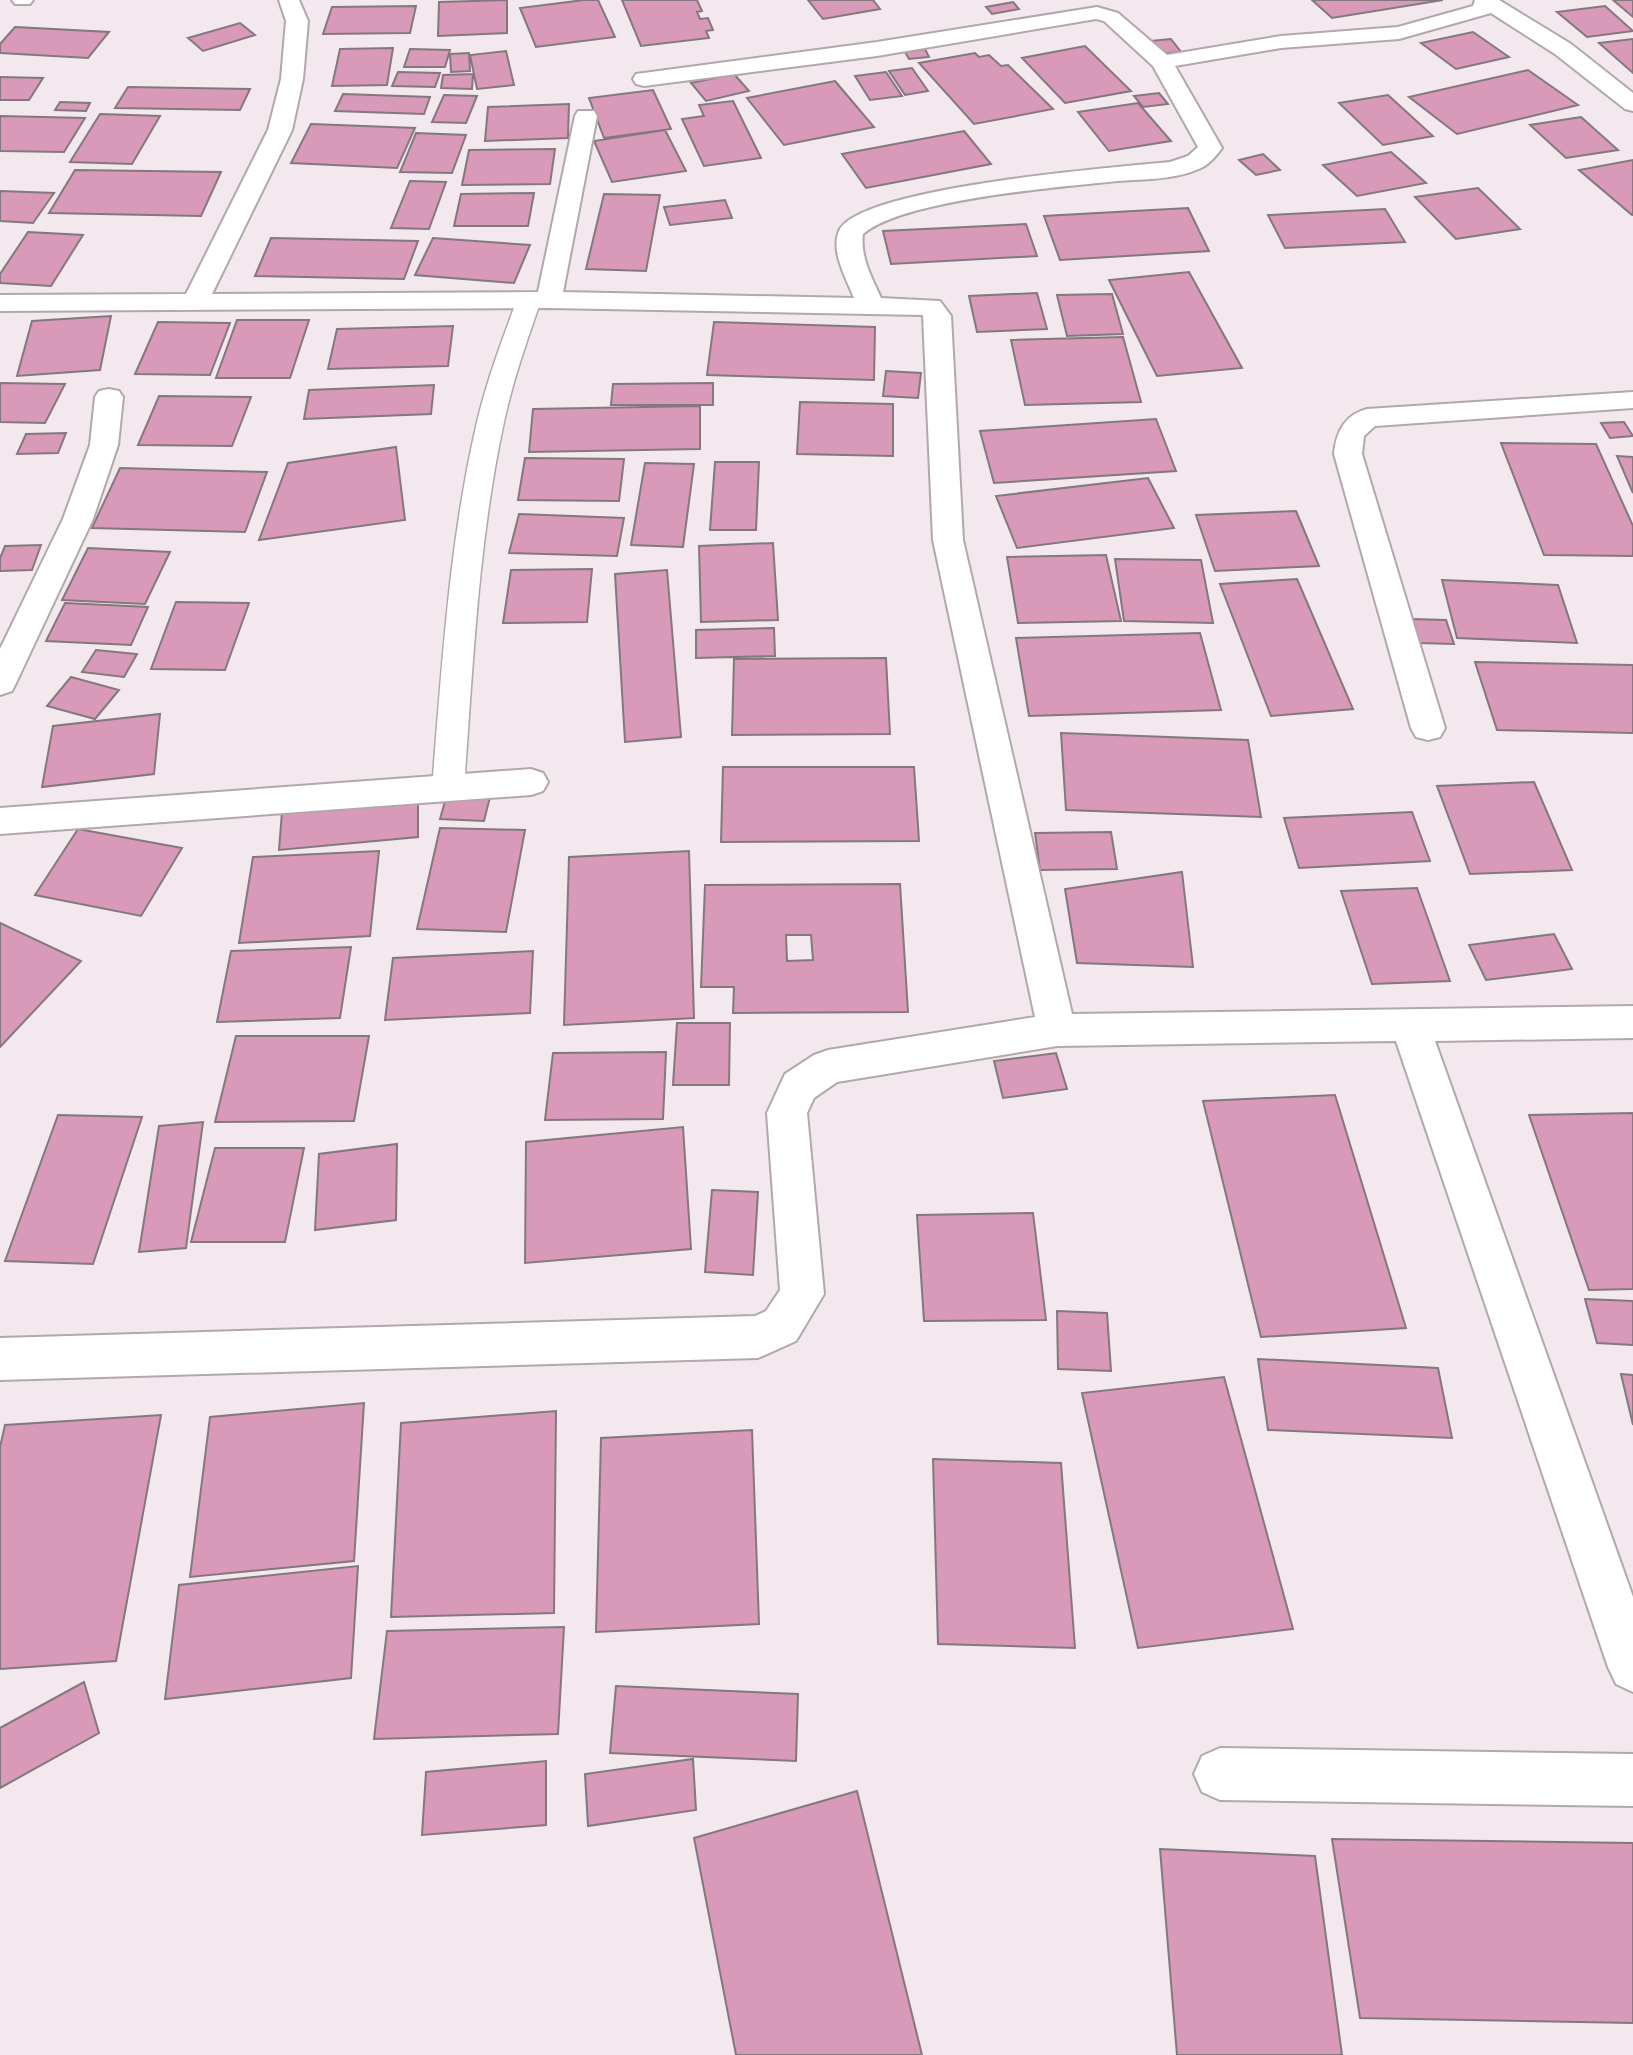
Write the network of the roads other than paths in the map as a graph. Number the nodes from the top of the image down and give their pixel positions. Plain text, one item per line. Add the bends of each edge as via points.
1 (289, 0) edge
2 (1486, 1) edge
3 (1161, 62) junction
4 (644, 79) dead end
5 (1633, 104) edge
6 (586, 116) dead end
7 (539, 300) junction
8 (0, 303) edge
9 (195, 303) junction
10 (870, 304) junction
11 (109, 397) dead end
12 (1633, 400) edge
13 (0, 683) edge
14 (1428, 728) dead end
15 (531, 782) dead end
16 (448, 788) junction
17 (0, 821) edge
18 (1633, 1021) edge
19 (1410, 1025) junction
20 (1057, 1030) junction
21 (0, 1359) edge
22 (1633, 1667) edge
23 (1220, 1774) dead end
24 (1633, 1780) edge

1 - 9 street via 297,21 292,79 280,130
2 - 3 street via 1482,10 1399,33 1281,41
2 - 5 street via 1563,49
3 - 4 street via 1111,17 1097,13 877,49
3 - 10 street via 1210,148 1196,161 1173,169 955,195 856,223 850,250
6 - 7 street
7 - 9 street
7 - 10 street
7 - 16 lane via 504,370 478,490
8 - 9 street
10 - 20 street via 931,307 938,316 948,540
11 - 13 street via 104,445 78,519
12 - 14 street via 1367,418 1350,434 1348,454
15 - 16 street
16 - 17 street
18 - 19 street
19 - 20 street
19 - 22 street
20 - 21 street via 828,1067 799,1086 787,1113 802,1294 781,1326 758,1337
23 - 24 street

